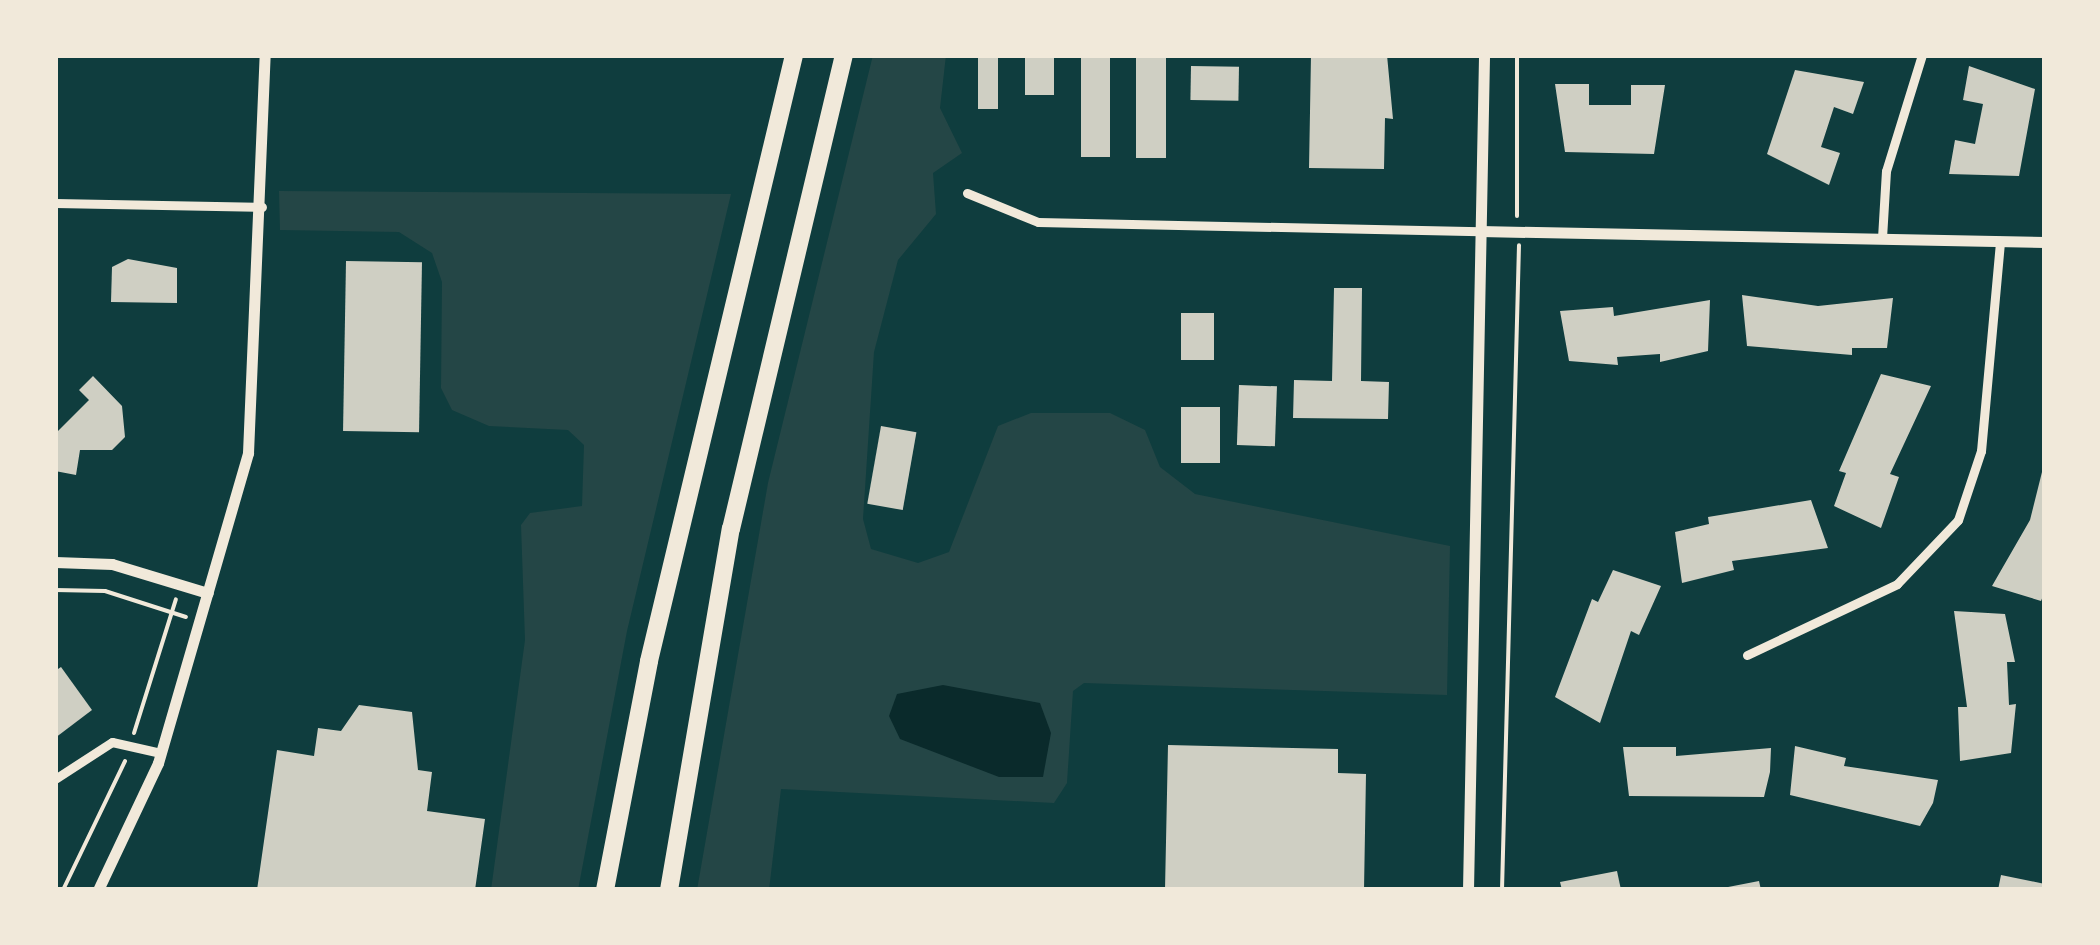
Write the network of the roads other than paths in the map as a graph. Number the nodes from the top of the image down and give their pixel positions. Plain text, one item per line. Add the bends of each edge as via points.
1 (265, 55) edge
2 (794, 55) edge
3 (844, 55) edge
4 (1484, 55) edge
5 (1922, 55) edge
6 (967, 193) dead end
7 (55, 203) edge
8 (262, 207) junction
9 (1480, 231) junction
10 (1882, 238) junction
11 (2000, 241) junction
12 (2045, 242) edge
13 (55, 562) edge
14 (208, 593) junction
15 (1748, 655) dead end
16 (161, 752) junction
17 (55, 779) edge
18 (98, 890) edge
19 (606, 890) edge
20 (670, 890) edge
21 (1468, 890) edge

1 - 8 street
2 - 19 highway via 648,661
3 - 20 highway via 731,529
4 - 9 street
5 - 10 street via 1888,162
6 - 9 street via 1038,222
7 - 8 street
8 - 14 street via 253,418
9 - 10 street
9 - 21 street
10 - 11 street
11 - 12 street
11 - 15 street via 1981,452 1958,520 1897,584
13 - 14 street via 112,564
14 - 16 street
16 - 17 street via 112,742
16 - 18 street

